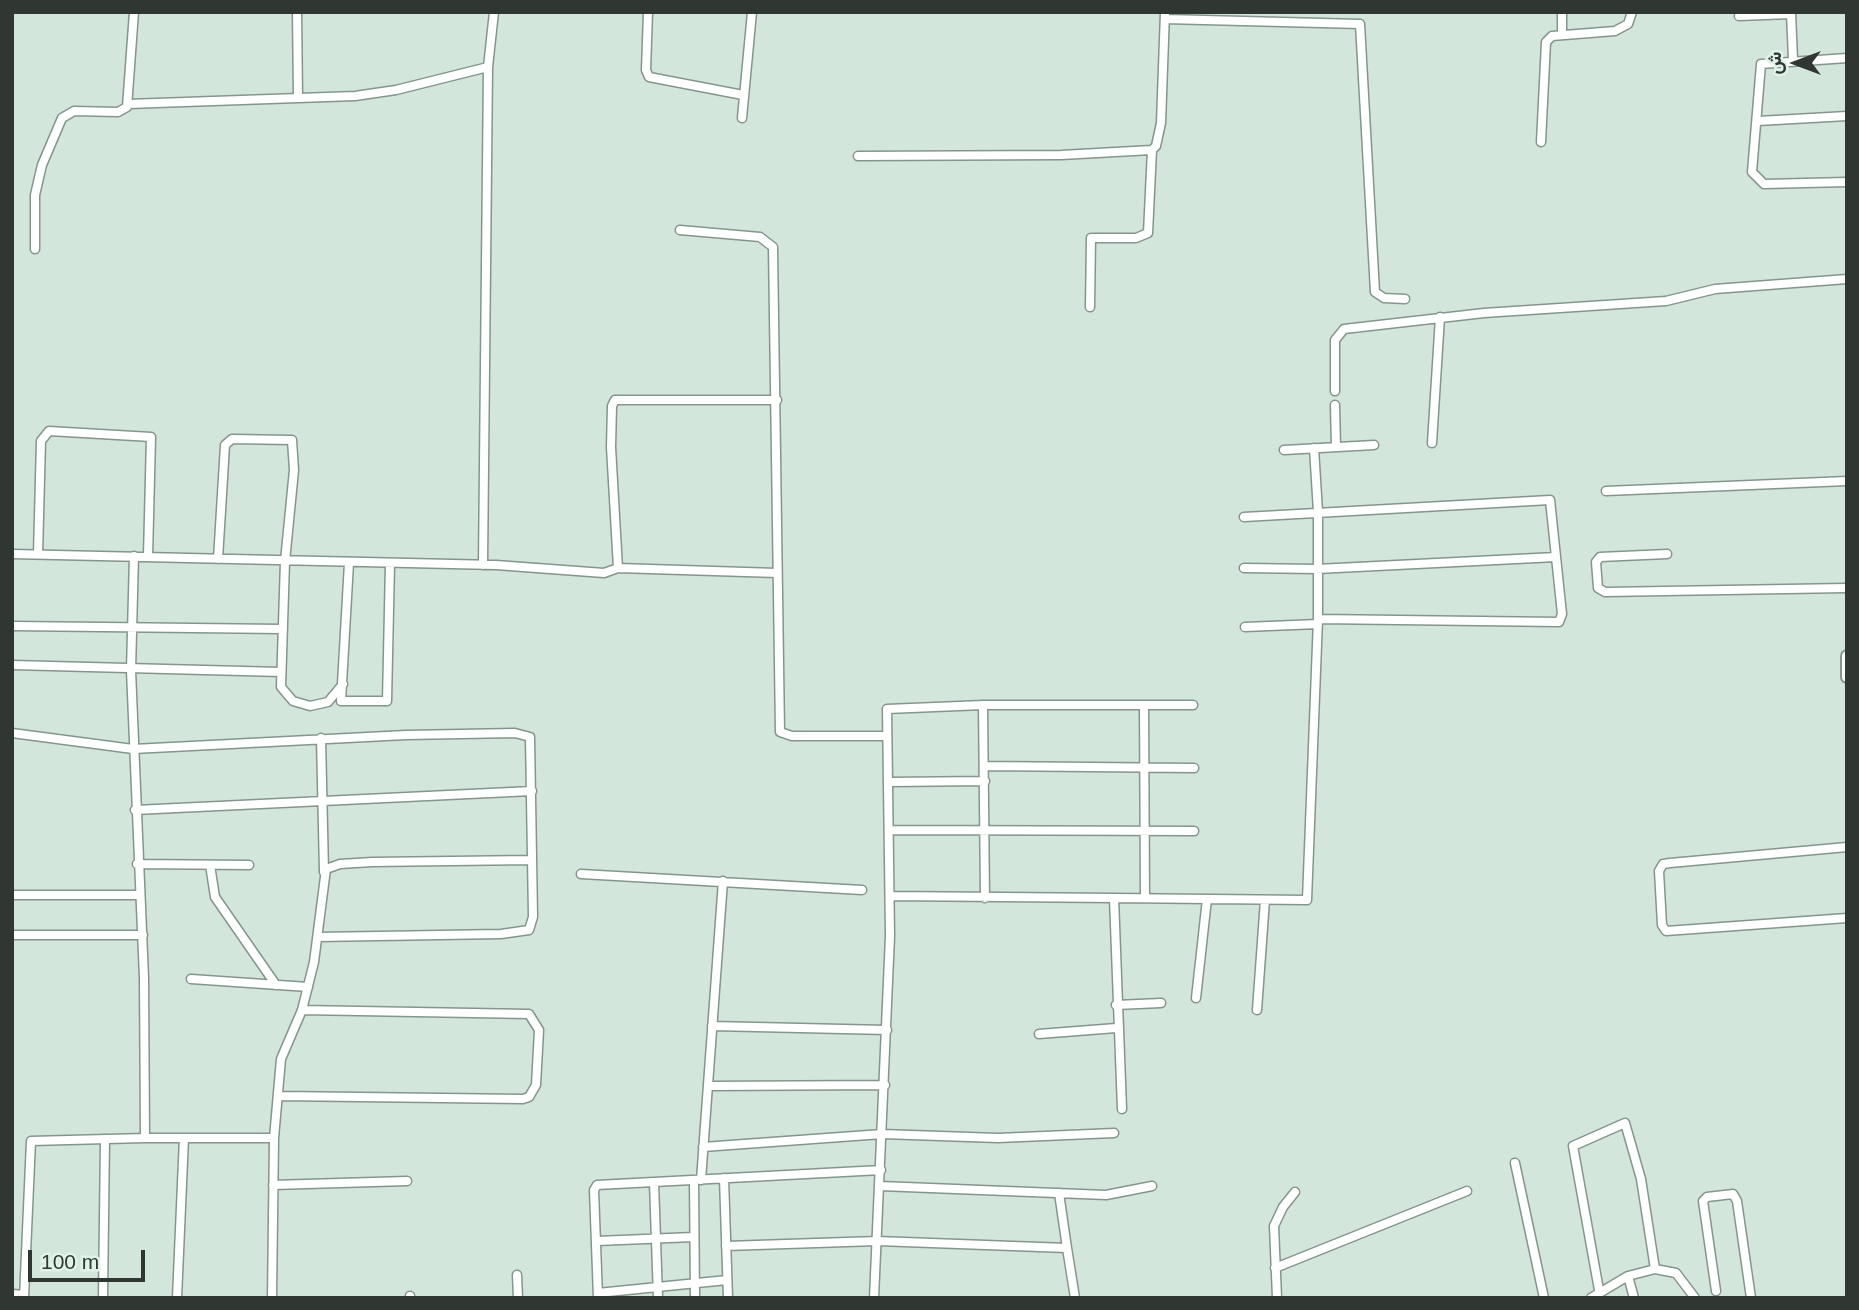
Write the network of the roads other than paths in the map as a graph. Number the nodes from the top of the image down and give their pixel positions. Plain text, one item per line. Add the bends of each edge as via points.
1 (134, 12) edge
2 (298, 12) edge
3 (494, 12) edge
4 (648, 12) edge
5 (752, 12) edge
6 (1562, 12) edge
7 (1632, 12) edge
8 (1791, 13) edge
9 (1165, 15) edge
10 (1739, 16) dead end
11 (1562, 35) junction
12 (1847, 58) edge
13 (1793, 60) junction
14 (488, 66) junction
15 (743, 95) junction
16 (298, 98) junction
17 (128, 101) junction
18 (1847, 116) edge
19 (742, 118) dead end
20 (1758, 121) junction
21 (1541, 142) dead end
22 (1152, 150) junction
23 (858, 156) dead end
24 (1847, 182) edge
25 (680, 230) dead end
26 (35, 249) dead end
27 (1847, 279) edge
28 (1405, 299) dead end
29 (1090, 307) dead end
30 (1440, 317) junction
31 (1335, 391) dead end
32 (777, 400) junction
33 (1335, 405) dead end
34 (1432, 443) dead end
35 (1374, 445) dead end
36 (1336, 447) junction
37 (1314, 448) junction
38 (1284, 450) dead end
39 (1847, 481) edge
40 (1606, 491) dead end
41 (1318, 512) junction
42 (1244, 516) dead end
43 (12, 554) edge
44 (38, 554) junction
45 (1667, 554) dead end
46 (134, 556) junction
47 (148, 556) junction
48 (1556, 557) junction
49 (218, 559) junction
50 (285, 561) junction
51 (349, 563) junction
52 (390, 563) junction
53 (483, 565) junction
54 (618, 568) junction
55 (1244, 568) dead end
56 (1317, 569) junction
57 (776, 573) junction
58 (1847, 587) edge
59 (1318, 621) junction
60 (12, 626) edge
61 (1245, 627) dead end
62 (132, 629) junction
63 (283, 629) junction
64 (1847, 656) edge
65 (12, 665) edge
66 (131, 670) junction
67 (281, 673) junction
68 (1847, 677) edge
69 (343, 684) junction
70 (983, 705) junction
71 (1144, 705) junction
72 (1193, 705) dead end
73 (12, 733) edge
74 (887, 736) junction
75 (321, 738) junction
76 (133, 749) junction
77 (985, 766) junction
78 (1146, 768) junction
79 (1194, 768) dead end
80 (890, 782) junction
81 (985, 782) junction
82 (532, 791) junction
83 (325, 798) junction
84 (135, 810) junction
85 (985, 828) junction
86 (891, 830) junction
87 (1146, 831) junction
88 (1194, 831) dead end
89 (1847, 846) edge
90 (531, 860) junction
91 (137, 864) junction
92 (210, 865) junction
93 (249, 865) dead end
94 (324, 872) junction
95 (581, 874) dead end
96 (723, 881) junction
97 (862, 890) dead end
98 (12, 895) edge
99 (139, 895) junction
100 (890, 896) junction
101 (985, 898) junction
102 (1114, 898) junction
103 (1145, 898) junction
104 (1207, 899) junction
105 (1265, 900) junction
106 (1847, 918) edge
107 (12, 935) edge
108 (143, 935) junction
109 (318, 937) junction
110 (191, 979) dead end
111 (276, 985) junction
112 (308, 987) junction
113 (1196, 998) dead end
114 (1161, 1003) dead end
115 (1116, 1004) junction
116 (302, 1010) junction
117 (1256, 1010) dead end
118 (712, 1027) junction
119 (1116, 1028) junction
120 (887, 1030) junction
121 (1039, 1034) dead end
122 (885, 1085) junction
123 (708, 1086) junction
124 (278, 1096) junction
125 (1122, 1109) dead end
126 (1114, 1133) dead end
127 (882, 1134) junction
128 (145, 1138) junction
129 (184, 1138) junction
130 (274, 1138) junction
131 (105, 1139) junction
132 (703, 1147) junction
133 (1515, 1163) dead end
134 (881, 1170) junction
135 (724, 1178) junction
136 (697, 1180) junction
137 (407, 1181) dead end
138 (654, 1182) junction
139 (273, 1185) junction
140 (880, 1186) junction
141 (1152, 1186) dead end
142 (1467, 1191) dead end
143 (1295, 1192) dead end
144 (1059, 1193) junction
145 (656, 1237) junction
146 (693, 1237) junction
147 (597, 1241) junction
148 (877, 1241) junction
149 (726, 1246) junction
150 (1067, 1248) junction
151 (1275, 1268) junction
152 (1655, 1269) junction
153 (517, 1275) dead end
154 (1628, 1276) junction
155 (727, 1280) junction
156 (695, 1285) junction
157 (1599, 1290) junction
158 (1716, 1291) dead end
159 (12, 1294) edge
160 (658, 1294) edge
161 (598, 1295) edge
162 (24, 1296) edge
163 (103, 1298) edge
164 (177, 1298) edge
165 (271, 1298) edge
166 (518, 1298) edge
167 (695, 1298) edge
168 (728, 1298) edge
169 (874, 1298) edge
170 (1075, 1298) edge
171 (1277, 1298) edge
172 (1544, 1298) edge
173 (1591, 1298) edge
174 (1634, 1298) edge
175 (1695, 1298) edge
176 (1751, 1298) edge

1 - 17 street
2 - 16 street
3 - 14 street
4 - 15 street via 649,77
5 - 15 street
6 - 11 street
7 - 11 street via 1628,24 1615,31
8 - 10 street
8 - 13 street
9 - 22 street via 1161,123
9 - 28 street via 1360,24 1374,287 1384,298
11 - 21 street via 1546,42
12 - 13 street
13 - 20 street via 1761,64
14 - 16 street via 396,90
14 - 53 street
15 - 19 street
16 - 17 street
17 - 26 street via 120,112 74,111 62,118 35,195
18 - 20 street
20 - 24 street via 1752,172 1764,184
22 - 23 street
22 - 29 street via 1148,233 1136,238 1091,238
25 - 32 street via 760,237 773,247
27 - 30 street via 1715,289 1666,301
30 - 31 street via 1339,331
30 - 34 street
32 - 54 street via 615,400 611,447
32 - 57 street
33 - 36 street
35 - 36 street
36 - 37 street
37 - 38 street
37 - 41 street
39 - 40 street
41 - 42 street
41 - 48 street via 1547,499
41 - 56 street
43 - 44 street
44 - 46 street
44 - 47 street via 41,441 49,431 151,437
45 - 58 street via 1600,557 1596,562 1598,588 1605,592
46 - 47 street
46 - 62 street
47 - 49 street
48 - 56 street
48 - 59 street via 1559,622
49 - 50 street
49 - 50 street via 225,444 232,439 292,440 294,470
50 - 51 street
50 - 63 street
51 - 52 street
51 - 69 street
52 - 53 street
52 - 69 street via 387,701 341,701
53 - 54 street via 604,573
54 - 57 street
55 - 56 street
56 - 59 street
57 - 74 street via 780,732 792,736
59 - 61 street
59 - 105 street via 1307,900
60 - 62 street
62 - 63 street
62 - 66 street
63 - 67 street
64 - 68 main road
65 - 66 street
66 - 67 street
66 - 76 street
67 - 69 street via 286,694 310,706 328,702
70 - 71 street
70 - 74 street via 891,708 886,713
70 - 77 street
71 - 72 street
71 - 78 street
73 - 76 street
74 - 80 street
75 - 76 street
75 - 82 street via 528,735 532,740
75 - 83 street
76 - 84 street
77 - 78 street
77 - 81 street
78 - 79 street
78 - 87 street
80 - 81 street
80 - 86 street
81 - 85 street
82 - 83 street
82 - 90 street
83 - 84 street
83 - 94 street
84 - 91 street
85 - 86 street
85 - 87 street
85 - 101 street
86 - 100 street
87 - 88 street
87 - 103 street
89 - 106 street via 1670,863 1659,871 1666,931
90 - 94 street via 351,863
90 - 109 street via 533,917 524,933
91 - 92 street
91 - 99 street
92 - 93 street
92 - 111 street via 215,897
94 - 109 street
95 - 96 street
96 - 97 street
96 - 118 street
98 - 99 street
99 - 108 street
100 - 101 street
100 - 120 street
101 - 102 street
102 - 103 street
102 - 115 street
103 - 104 street
104 - 105 street
104 - 113 street
105 - 117 street
107 - 108 street
108 - 128 street
109 - 112 street
110 - 111 street
111 - 112 street
112 - 116 street
114 - 115 street
115 - 119 street
116 - 124 street via 283,1052
116 - 124 street via 529,1014 539,1030 536,1085 523,1099
118 - 120 street
118 - 123 street
119 - 121 street
119 - 125 street
120 - 122 street
122 - 123 street
122 - 127 street
123 - 132 street
124 - 130 street
126 - 127 street via 998,1138
127 - 132 street
127 - 134 street
128 - 129 street
128 - 131 street
129 - 130 street
129 - 164 street
130 - 139 street
131 - 162 street via 30,1143
131 - 163 street
132 - 136 street
133 - 172 street
134 - 135 street
134 - 140 street
135 - 136 street
135 - 149 street
136 - 138 street
136 - 146 street
137 - 139 street
138 - 145 street
138 - 147 street via 595,1186
139 - 165 street
140 - 144 street
140 - 148 street
141 - 144 street via 1106,1195
142 - 151 street
143 - 151 street via 1274,1226
144 - 150 street
145 - 146 street
145 - 147 street
145 - 160 street
146 - 156 street
147 - 161 street
148 - 149 street
148 - 150 street
148 - 169 street
149 - 155 street
150 - 170 street
151 - 171 street
152 - 154 street
152 - 157 street via 1641,1179 1625,1123 1573,1146
152 - 175 street via 1676,1273
153 - 166 street
154 - 157 street
154 - 174 street
155 - 156 street
155 - 168 street
156 - 160 street
156 - 167 street
157 - 173 street
158 - 176 street via 1703,1201 1733,1194
159 - 162 street
160 - 161 street

